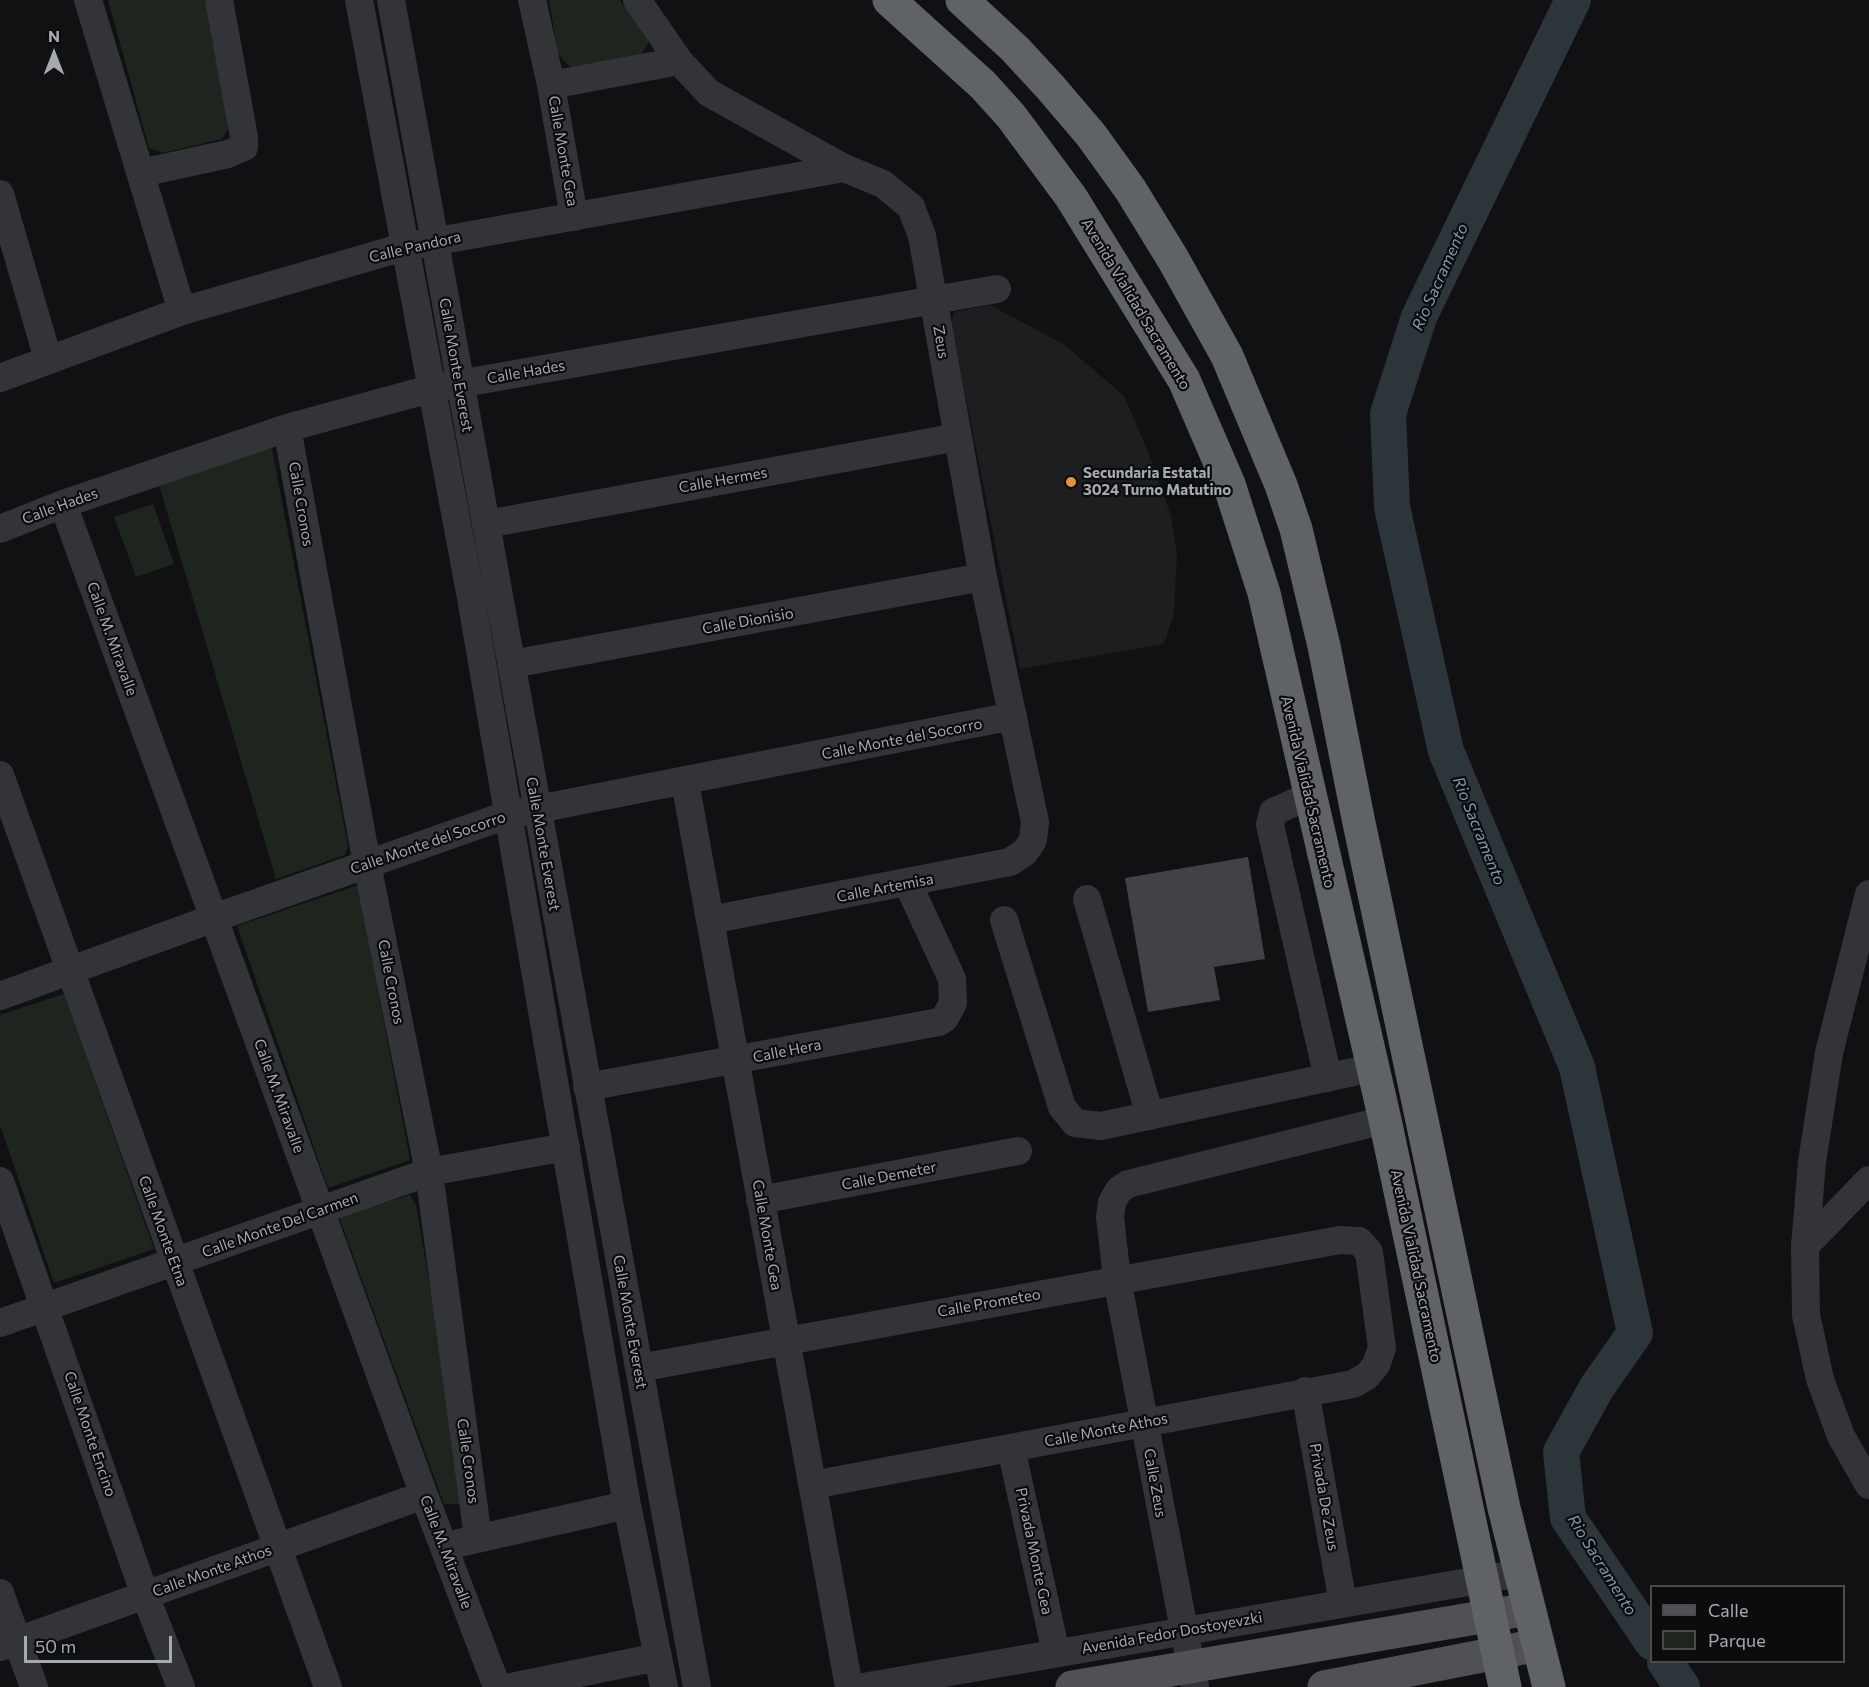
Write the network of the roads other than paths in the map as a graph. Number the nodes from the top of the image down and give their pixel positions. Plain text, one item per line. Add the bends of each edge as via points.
1 (88, 0) edge
2 (219, 0) edge
3 (359, 0) edge
4 (391, 0) edge
5 (532, 0) edge
6 (637, 0) edge
7 (889, 0) edge
8 (962, 0) edge
9 (679, 61) junction
10 (551, 85) junction
11 (844, 168) junction
12 (141, 173) junction
13 (0, 195) edge
14 (574, 217) junction
15 (434, 241) junction
16 (404, 247) junction
17 (997, 288) dead end
18 (934, 301) junction
19 (182, 311) junction
20 (48, 359) junction
21 (0, 378) edge
22 (459, 384) junction
23 (430, 389) junction
24 (286, 428) junction
25 (958, 437) junction
26 (63, 504) junction
27 (487, 524) junction
28 (0, 529) edge
29 (984, 577) junction
30 (512, 664) junction
31 (1013, 716) junction
32 (0, 775) edge
33 (685, 782) junction
34 (1309, 796) junction
35 (536, 808) junction
36 (507, 815) junction
37 (1035, 822) joint
38 (367, 864) junction
39 (908, 884) junction
40 (1869, 894) edge
41 (1087, 899) dead end
42 (214, 918) junction
43 (710, 920) junction
44 (1004, 920) dead end
45 (70, 971) junction
46 (0, 996) edge
47 (735, 1061) junction
48 (1372, 1068) junction
49 (1328, 1078) junction
50 (587, 1087) junction
51 (1150, 1116) junction
52 (1385, 1120) junction
53 (566, 1147) junction
54 (1018, 1151) dead end
55 (429, 1172) junction
56 (1869, 1180) edge
57 (0, 1181) edge
58 (760, 1200) junction
59 (320, 1210) junction
60 (1805, 1246) junction
61 (174, 1263) junction
62 (1117, 1279) junction
63 (45, 1306) junction
64 (0, 1323) edge
65 (786, 1340) junction
66 (1382, 1348) joint
67 (639, 1368) junction
68 (1305, 1391) junction
69 (1144, 1424) junction
70 (1011, 1448) junction
71 (812, 1485) junction
72 (1869, 1485) edge
73 (424, 1495) junction
74 (627, 1505) junction
75 (478, 1538) junction
76 (443, 1546) junction
77 (278, 1547) junction
78 (1520, 1573) junction
79 (1480, 1579) junction
80 (0, 1593) edge
81 (145, 1595) junction
82 (1343, 1603) junction
83 (1529, 1609) junction
84 (1488, 1617) junction
85 (1182, 1631) junction
86 (9, 1644) edge
87 (1538, 1644) junction
88 (1056, 1653) junction
89 (1497, 1653) junction
90 (658, 1657) junction
91 (1193, 1677) edge
92 (34, 1687) edge
93 (181, 1687) edge
94 (328, 1687) edge
95 (497, 1687) edge
96 (511, 1687) edge
97 (664, 1687) edge
98 (697, 1687) edge
99 (849, 1687) edge
100 (863, 1687) edge
101 (1072, 1687) edge
102 (1324, 1687) edge
103 (1504, 1687) edge
104 (1550, 1687) edge

1 - 12 street
2 - 12 street via 244,147
3 - 16 street, Calle Monte Everest
4 - 15 street, Calle Monte Everest
5 - 10 street, Calle Monte Gea
6 - 9 street, Zeus
7 - 34 highway, Avenida Vialidad Sacramento via 950,53 1011,116 1071,197 1184,380 1229,484 1264,593
8 - 78 highway via 1051,88 1130,189 1227,356 1281,485 1324,646
9 - 10 street, Calle Monte Gea
9 - 11 street, Zeus via 709,93 729,107
10 - 14 street, Calle Monte Gea
11 - 14 street, Calle Pandora
11 - 18 street, Zeus via 883,184 911,207 922,236
12 - 19 street
13 - 20 street
14 - 15 street, Calle Pandora
15 - 16 street, Calle Pandora
15 - 22 street, Calle Monte Everest
16 - 19 street, Calle Pandora
16 - 23 street, Calle Monte Everest
17 - 18 street, Calle Hades
18 - 22 street, Calle Hades
18 - 25 street, Zeus
19 - 20 street, Calle Pandora
20 - 21 street, Calle Pandora
22 - 23 street, Calle Hades
22 - 27 street, Calle Monte Everest
23 - 24 street, Calle Hades
23 - 36 street, Calle Monte Everest via 471,598
24 - 26 street, Calle Hades
24 - 38 street, Calle Cronos
25 - 27 street, Calle Hermes
25 - 29 street, Zeus
26 - 28 street, Calle Hades
26 - 42 street, Calle M. Miravalle
27 - 30 street, Calle Monte Everest
29 - 30 street, Calle Dionisio
29 - 31 street, Zeus
30 - 35 street, Calle Monte Everest
31 - 33 street, Calle Monte del Socorro
31 - 37 street, Zeus
32 - 45 street, Calle Monte Etna
33 - 35 street, Calle Monte del Socorro
33 - 43 street, Calle Monte Gea
34 - 48 highway, Avenida Vialidad Sacramento
34 - 49 street via 1273,812 1270,825
35 - 36 street, Calle Monte del Socorro
35 - 50 street, Calle Monte Everest
36 - 38 street, Calle Monte del Socorro
36 - 53 street, Calle Monte Everest
37 - 39 street, Calle Artemisa via 1033,840 1025,852 1010,862
38 - 42 street, Calle Monte del Socorro
38 - 55 street, Calle Cronos
39 - 43 street, Calle Artemisa
39 - 47 street, Calle Hera via 952,979 953,1003 945,1018
40 - 60 street via 1830,1053 1812,1162
41 - 51 street
42 - 45 street, Calle Monte del Socorro
42 - 59 street, Calle M. Miravalle
43 - 47 street, Calle Monte Gea
44 - 51 street via 1062,1107 1069,1118 1075,1123 1101,1126
45 - 46 street, Calle Monte del Socorro
45 - 61 street, Calle Monte Etna
47 - 50 street, Calle Hera
47 - 58 street, Calle Monte Gea
48 - 49 street
48 - 52 highway, Avenida Vialidad Sacramento
49 - 51 street
50 - 67 street, Calle Monte Everest
52 - 62 street, Calle Zeus via 1128,1184 1112,1202 1110,1217
52 - 79 highway, Avenida Vialidad Sacramento
53 - 55 street, Calle Monte Del Carmen
53 - 74 street, Calle Monte Everest
54 - 58 street, Calle Demeter
55 - 59 street, Calle Monte Del Carmen
55 - 75 street, Calle Cronos
56 - 60 street
57 - 63 street, Calle Monte Encino
58 - 65 street, Calle Monte Gea
59 - 61 street, Calle Monte Del Carmen
59 - 73 street, Calle M. Miravalle
60 - 72 street via 1806,1315 1820,1379 1841,1436
61 - 63 street, Calle Monte Del Carmen
61 - 77 street, Calle Monte Etna
62 - 65 street, Calle Prometeo
62 - 66 street, Calle Prometeo via 1340,1240 1359,1241 1369,1252
62 - 69 street, Calle Zeus
63 - 64 street, Calle Monte Del Carmen
63 - 81 street, Calle Monte Encino
65 - 67 street, Calle Prometeo
65 - 71 street, Calle Monte Gea
66 - 68 street, Calle Monte Athos via 1376,1365 1353,1384
67 - 98 street, Calle Monte Everest
68 - 69 street, Calle Monte Athos
68 - 82 street, Privada De Zeus
69 - 70 street, Calle Monte Athos
69 - 85 street, Calle Zeus
70 - 71 street, Calle Monte Athos
70 - 88 street, Privada Monte Gea
71 - 99 street, Calle Monte Gea
73 - 76 street, Calle M. Miravalle
73 - 77 street, Calle Monte Athos
74 - 75 street
74 - 90 street, Calle Monte Everest
75 - 76 street
76 - 95 street, Calle M. Miravalle
77 - 81 street, Calle Monte Athos
77 - 94 street, Calle Monte Etna
78 - 79 street, Avenida Fedor Dostoyevzki
78 - 83 highway
79 - 82 street, Avenida Fedor Dostoyevzki
79 - 84 highway, Avenida Vialidad Sacramento
80 - 86 street
81 - 86 street, Calle Monte Athos
81 - 93 street, Calle Monte Encino
82 - 85 street, Avenida Fedor Dostoyevzki
83 - 84 main road
83 - 87 highway
84 - 89 highway, Avenida Vialidad Sacramento
84 - 91 main road
85 - 88 street, Avenida Fedor Dostoyevzki
85 - 91 street, Calle Zeus
86 - 92 street
87 - 89 main road
87 - 104 highway
88 - 100 street, Avenida Fedor Dostoyevzki
89 - 102 main road
89 - 103 highway, Avenida Vialidad Sacramento
90 - 96 street
90 - 97 street, Calle Monte Everest
91 - 101 main road

